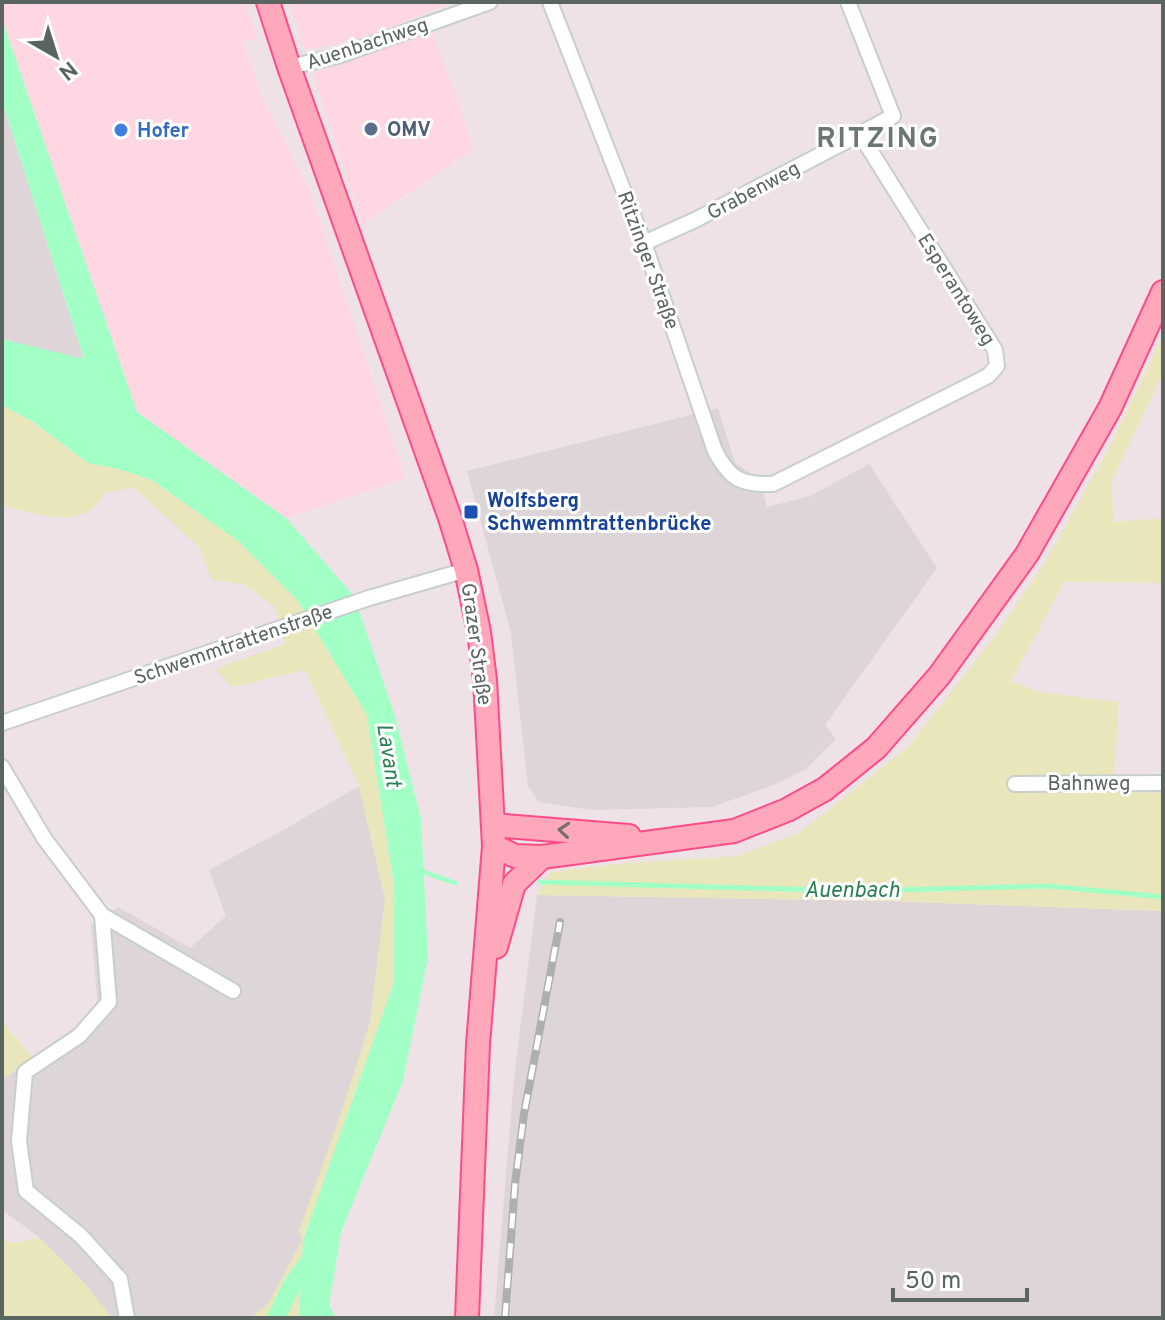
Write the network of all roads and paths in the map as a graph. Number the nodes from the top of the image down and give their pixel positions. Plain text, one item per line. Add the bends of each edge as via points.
1 (268, 2) edge
2 (490, 2) edge
3 (550, 2) edge
4 (848, 2) edge
5 (289, 67) junction
6 (860, 134) junction
7 (644, 243) junction
8 (1163, 292) edge
9 (773, 484) joint
10 (466, 570) junction
11 (2, 723) edge
12 (2, 767) edge
13 (1163, 783) edge
14 (1015, 784) dead end
15 (493, 835) junction
16 (670, 839) junction
17 (542, 857) junction
18 (102, 915) junction
19 (233, 991) dead end
20 (483, 991) junction
21 (127, 1318) edge
22 (467, 1318) edge

1 - 5 main road, Grazer Straße
2 - 5 street, Auenbachweg via 338,56
3 - 7 street, Ritzinger Straße
4 - 6 street via 893,116
5 - 10 main road, Grazer Straße
6 - 7 street, Grabenweg
6 - 9 street, Esperantoweg via 995,350 997,366 988,376
7 - 9 street, Ritzinger Straße via 715,451 737,480
8 - 16 main road via 1110,408 1027,554 939,676 876,748 825,789 787,810 734,831
10 - 11 street, Schwemmtrattenstraße
10 - 15 main road, Grazer Straße via 485,680
12 - 18 street via 44,838
13 - 14 street, Bahnweg
16 -> 15 main road
15 - 17 main road via 515,856
15 - 20 main road, Grazer Straße
16 - 17 main road
17 - 20 main road via 514,884
18 - 19 street
18 - 21 street via 109,1002 79,1036 25,1072 19,1141 26,1191 81,1236 120,1279
20 - 22 main road, Grazer Straße

